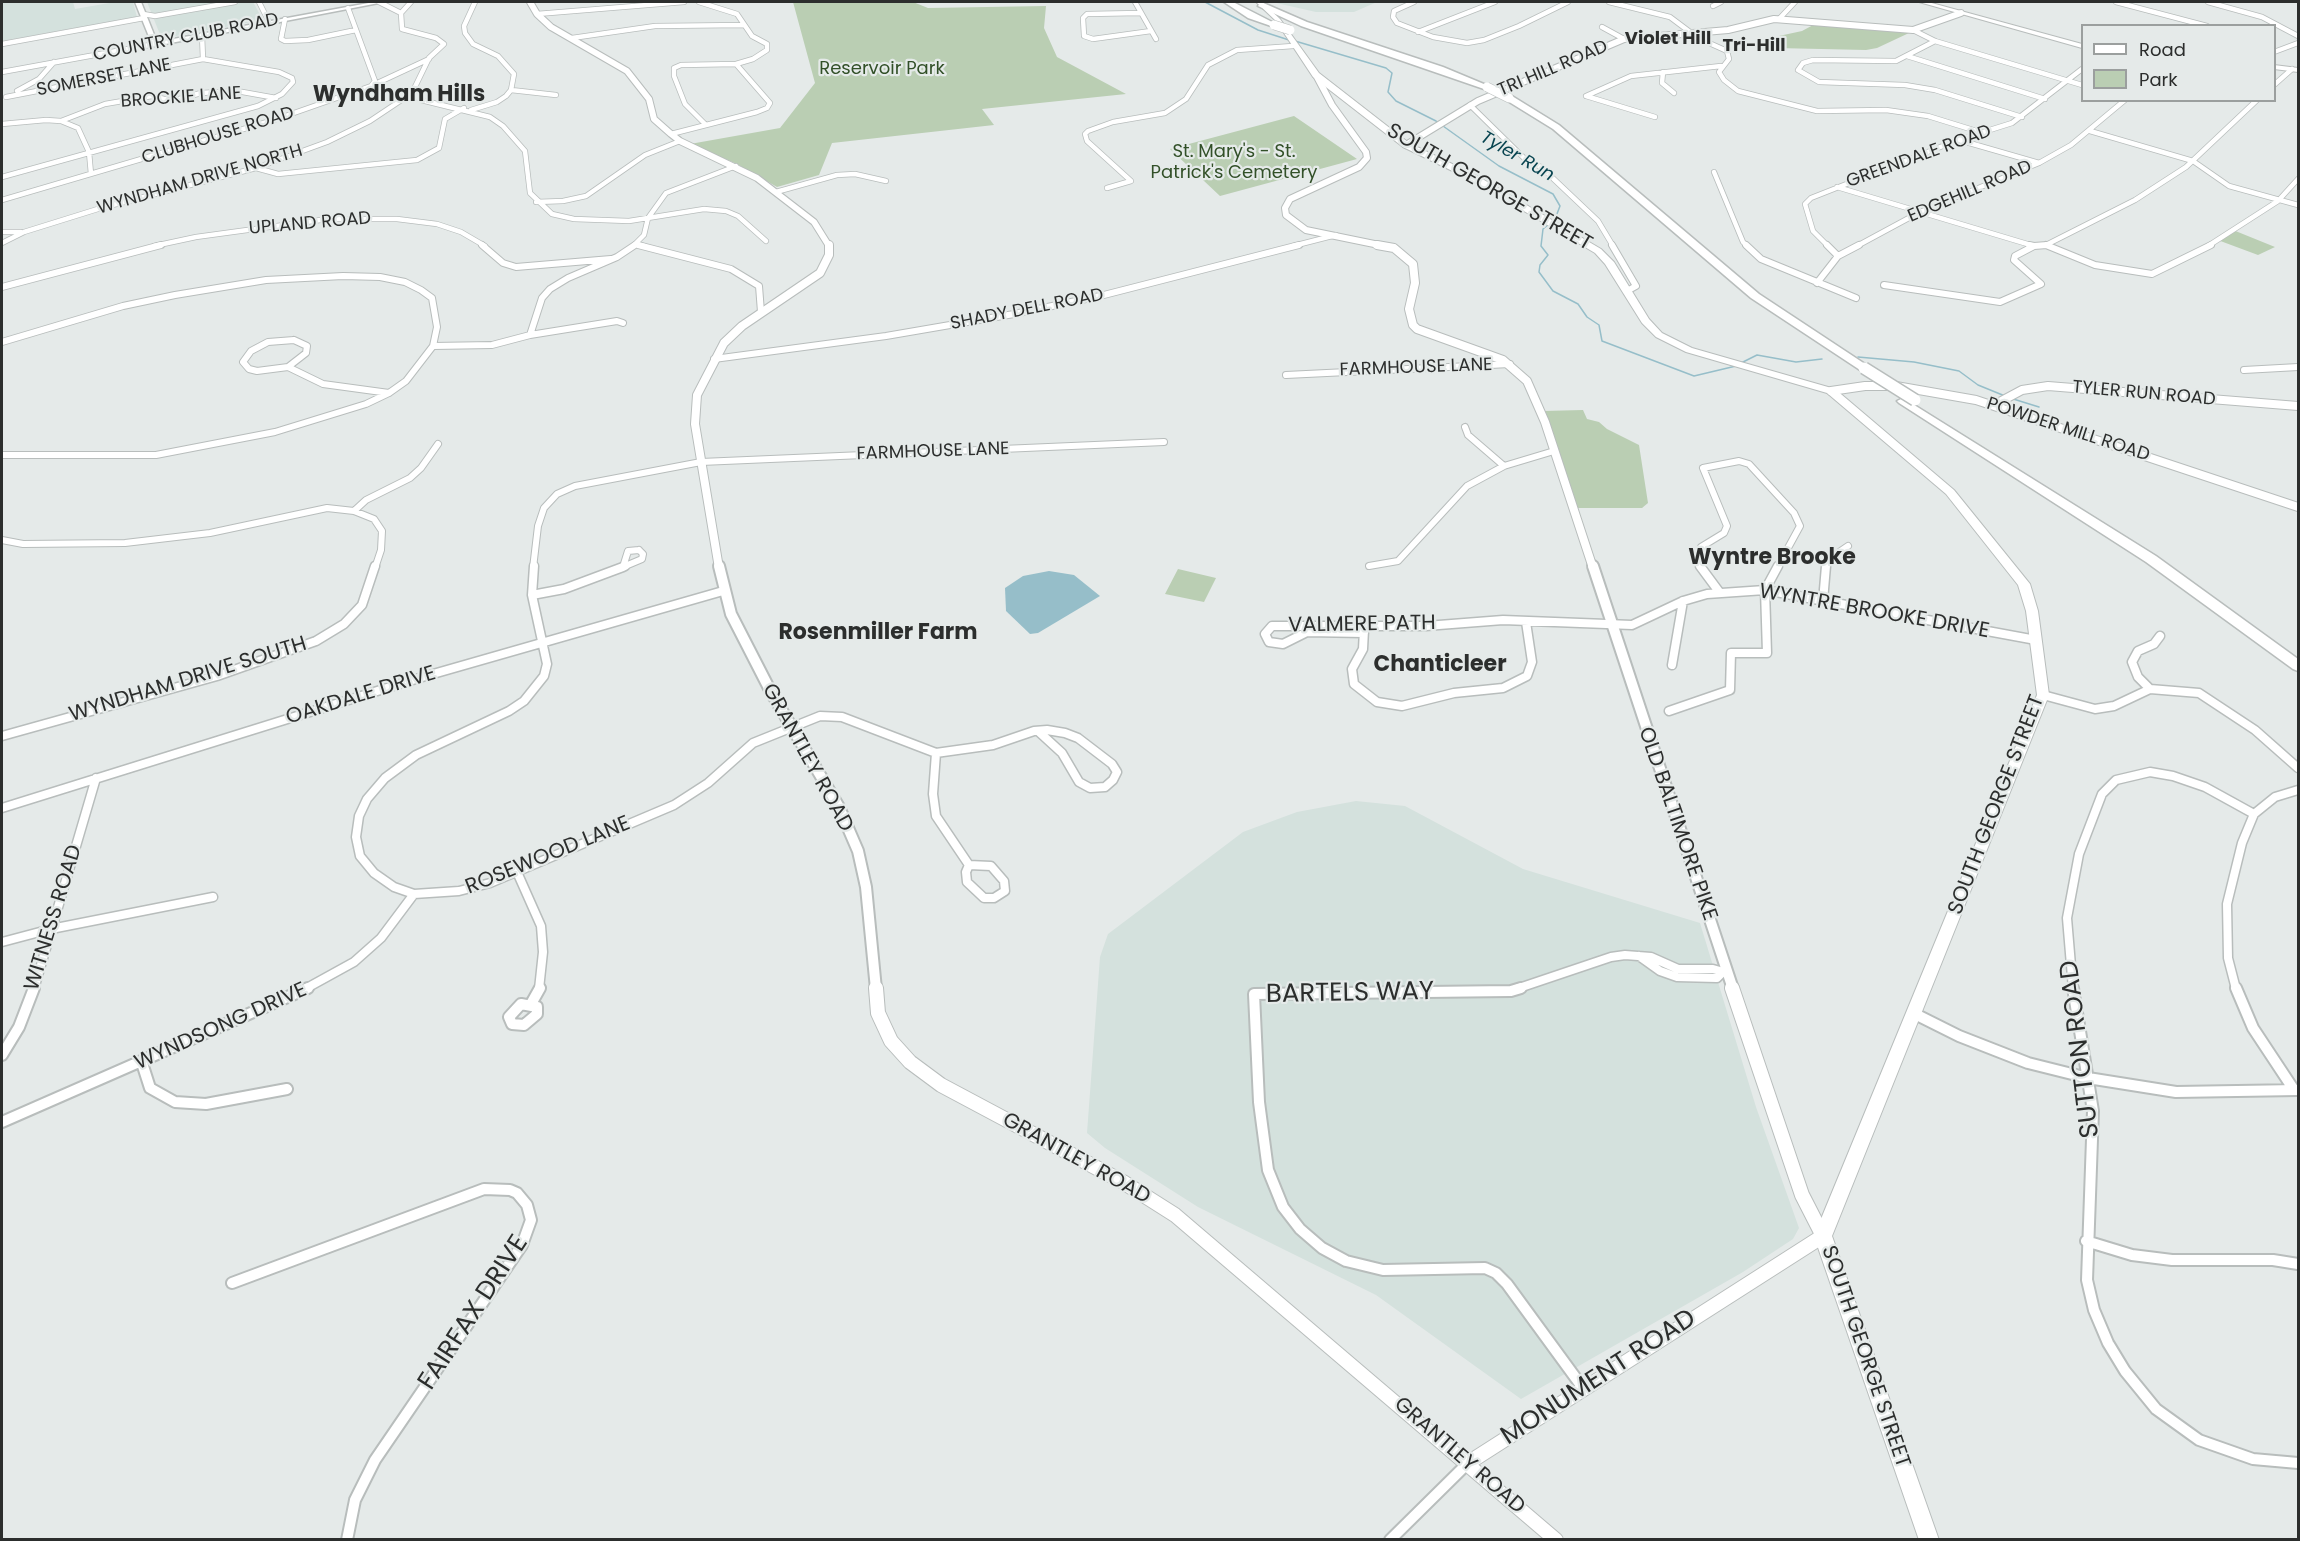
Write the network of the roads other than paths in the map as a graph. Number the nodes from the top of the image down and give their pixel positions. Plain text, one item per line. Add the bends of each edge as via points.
1 (138, 2) edge
2 (235, 2) edge
3 (259, 2) edge
4 (380, 2) edge
5 (411, 2) edge
6 (475, 2) edge
7 (530, 2) edge
8 (684, 2) edge
9 (699, 2) edge
10 (1135, 2) edge
11 (1228, 2) edge
12 (1395, 2) edge
13 (1414, 2) edge
14 (1495, 2) edge
15 (1568, 2) edge
16 (1610, 2) edge
17 (1647, 2) edge
18 (1721, 2) edge
19 (1795, 2) edge
20 (1922, 2) edge
21 (2116, 2) edge
22 (2208, 2) edge
23 (1260, 3) edge
24 (1404, 5) junction
25 (1713, 6) dead end
26 (348, 8) junction
27 (1640, 8) junction
28 (1141, 12) junction
29 (401, 13) junction
30 (1961, 13) junction
31 (537, 14) junction
32 (143, 16) junction
33 (285, 19) junction
34 (1779, 19) junction
35 (269, 22) junction
36 (2198, 24) edge
37 (744, 26) junction
38 (1602, 27) dead end
39 (356, 30) junction
40 (1913, 30) junction
41 (1151, 31) junction
42 (1418, 32) junction
43 (1690, 32) junction
44 (202, 35) junction
45 (2298, 36) edge
46 (572, 38) junction
47 (1156, 39) dead end
48 (1291, 39) junction
49 (1624, 39) junction
50 (1935, 41) junction
51 (2298, 43) edge
52 (2, 44) edge
53 (155, 44) junction
54 (2081, 46) edge
55 (2276, 51) edge
56 (1907, 56) junction
57 (429, 58) junction
58 (203, 59) junction
59 (54, 62) junction
60 (736, 64) junction
61 (1721, 66) junction
62 (2276, 67) edge
63 (2295, 69) edge
64 (2081, 70) edge
65 (2, 72) edge
66 (1663, 72) junction
67 (1316, 75) junction
68 (2068, 81) junction
69 (2276, 83) edge
70 (2081, 85) edge
71 (371, 86) junction
72 (1484, 89) junction
73 (511, 90) junction
74 (285, 92) junction
75 (412, 93) junction
76 (1674, 93) dead end
77 (556, 95) dead end
78 (267, 96) junction
79 (4, 98) edge
80 (276, 98) junction
81 (2045, 99) junction
82 (421, 100) junction
83 (2124, 102) edge
84 (2256, 102) edge
85 (398, 103) junction
86 (1470, 105) junction
87 (468, 109) junction
88 (1655, 117) dead end
89 (2022, 117) junction
90 (61, 121) junction
91 (2, 124) edge
92 (706, 125) junction
93 (2090, 131) junction
94 (1983, 133) junction
95 (671, 134) junction
96 (1958, 140) junction
97 (680, 141) junction
98 (1406, 145) junction
99 (89, 152) junction
100 (2193, 161) junction
101 (2039, 163) junction
102 (736, 166) junction
103 (256, 168) junction
104 (1714, 172) dead end
105 (90, 174) junction
106 (2, 177) edge
107 (2298, 179) edge
108 (886, 181) dead end
109 (1837, 187) junction
110 (1107, 188) dead end
111 (776, 192) junction
112 (2, 200) edge
113 (536, 201) junction
114 (2278, 201) junction
115 (2298, 205) edge
116 (1920, 212) junction
117 (648, 218) junction
118 (2, 232) edge
119 (24, 232) junction
120 (1336, 235) junction
121 (766, 241) dead end
122 (2, 243) edge
123 (636, 244) junction
124 (2046, 245) junction
125 (2034, 246) junction
126 (1838, 256) junction
127 (612, 259) junction
128 (1817, 283) junction
129 (1884, 285) dead end
130 (2, 287) edge
131 (1627, 291) junction
132 (1856, 297) dead end
133 (761, 312) junction
134 (623, 323) dead end
135 (530, 335) junction
136 (2, 342) edge
137 (433, 346) junction
138 (714, 359) junction
139 (1510, 364) junction
140 (288, 367) junction
141 (2298, 368) edge
142 (2244, 370) dead end
143 (1286, 375) dead end
144 (1831, 391) junction
145 (389, 393) junction
146 (1909, 401) junction
147 (1994, 405) junction
148 (2298, 406) edge
149 (1465, 427) dead end
150 (1164, 442) dead end
151 (438, 444) dead end
152 (1554, 452) junction
153 (2, 455) edge
154 (701, 462) junction
155 (1504, 466) junction
156 (2298, 507) edge
157 (354, 511) junction
158 (2, 540) edge
159 (1848, 546) dead end
160 (1369, 566) dead end
161 (624, 567) dead end
162 (1765, 590) junction
163 (723, 591) junction
164 (1720, 593) junction
165 (532, 595) junction
166 (1683, 601) junction
167 (1823, 602) junction
168 (1526, 621) junction
169 (1611, 626) junction
170 (1364, 629) junction
171 (2160, 636) dead end
172 (2036, 640) junction
173 (542, 643) junction
174 (2298, 654) edge
175 (1672, 665) dead end
176 (2298, 666) edge
177 (2150, 689) junction
178 (2043, 695) junction
179 (1669, 711) dead end
180 (791, 726) junction
181 (1038, 731) junction
182 (2, 736) edge
183 (936, 753) junction
184 (2298, 768) edge
185 (96, 777) junction
186 (2298, 790) edge
187 (2, 808) edge
188 (2254, 814) junction
189 (969, 865) junction
190 (518, 872) junction
191 (414, 894) junction
192 (213, 897) dead end
193 (51, 929) junction
194 (2, 942) edge
195 (1725, 973) junction
196 (531, 1004) dead end
197 (1915, 1014) junction
198 (2, 1055) edge
199 (142, 1063) junction
200 (2088, 1078) junction
201 (287, 1089) dead end
202 (2296, 1090) edge
203 (2, 1122) edge
204 (1823, 1236) junction
205 (2086, 1241) junction
206 (2298, 1264) edge
207 (232, 1283) dead end
208 (1583, 1388) junction
209 (1468, 1463) junction
210 (2298, 1463) edge
211 (346, 1539) edge
212 (1390, 1539) edge
213 (1556, 1539) edge
214 (1929, 1539) edge

1 - 32 main road
2 - 32 street
3 - 35 street
4 - 26 main road, COUNTRY CLUB ROAD
4 - 29 street, WYNDHAM DRIVE NORTH
5 - 29 street
6 - 73 street via 464,26 465,33 473,44 498,56 511,69
7 - 31 street, GRANTLEY ROAD
8 - 31 street
9 - 37 street via 737,14
10 - 28 street
11 - 48 highway, bridge
12 - 24 street
13 - 24 street
14 - 42 street
15 - 42 street via 1476,42 1451,42
16 - 27 street
17 - 27 street
18 - 25 street
19 - 34 street
20 - 30 main road
21 - 36 street
22 - 45 street via 2262,16
23 - 48 main road, SOUTH GEORGE STREET
23 - 72 highway via 1304,24 1431,65
24 - 42 street via 1392,14 1397,23
26 - 33 main road, COUNTRY CLUB ROAD
26 - 39 street
27 - 43 street via 1670,17
28 - 41 street
28 - 41 street via 1087,14 1083,18 1084,36 1093,39
29 - 57 street, WYNDHAM DRIVE NORTH via 402,29 444,44
30 - 40 street, TRI HILL ROAD
30 - 54 main road
31 - 46 street, GRANTLEY ROAD
32 - 52 street
32 - 53 main road
33 - 35 main road, COUNTRY CLUB ROAD
33 - 39 street via 281,39 285,41
34 - 40 street, TRI HILL ROAD
34 - 43 street, TRI HILL ROAD via 1728,30
35 - 44 main road, COUNTRY CLUB ROAD
37 - 46 street via 655,26
37 - 60 street via 767,44 767,50
38 - 49 street
39 - 71 street via 375,81
40 - 50 street
41 - 47 street
43 - 49 street, TRI HILL ROAD
43 - 61 street via 1727,51 1729,59
44 - 53 main road, COUNTRY CLUB ROAD
44 - 58 street
46 - 95 street, GRANTLEY ROAD via 627,71 649,99 654,119
48 - 67 main road, SOUTH GEORGE STREET
48 - 72 highway via 1411,63
48 - 110 street via 1216,58 1186,99 1165,113 1113,122 1088,131 1087,141 1131,181
49 - 86 street, TRI HILL ROAD
50 - 56 street
50 - 68 street
51 - 55 street
53 - 59 street, COUNTRY CLUB ROAD
56 - 81 street
56 - 89 street via 1890,61 1807,61 1798,70 1819,82 1929,89
57 - 71 street, CLUBHOUSE ROAD
57 - 75 street, WYNDHAM DRIVE NORTH
58 - 74 street via 279,72 292,78
58 - 79 street, SOMERSET LANE
59 - 65 street, COUNTRY CLUB ROAD
59 - 79 street via 39,79
60 - 92 street via 770,103 767,108
60 - 92 street via 675,67 674,76 685,104
61 - 66 street
61 - 94 street via 1720,76 1738,91 1817,111 1907,112
62 - 63 main road
63 - 69 street
64 - 68 street, GREENDALE ROAD
66 - 76 street via 1662,83
66 - 88 street via 1631,76 1586,96
67 - 98 main road, SOUTH GEORGE STREET
67 - 120 street via 1367,158 1359,167 1290,200 1285,208 1296,225
68 - 70 street
68 - 81 street, GREENDALE ROAD
71 - 105 street, CLUBHOUSE ROAD via 274,120
72 - 146 highway via 1507,100 1557,136 1743,295
73 - 77 street
73 - 87 street via 497,102
74 - 78 street, BROCKIE LANE
74 - 80 street
75 - 82 street
75 - 85 street, WYNDHAM DRIVE NORTH
78 - 80 street, BROCKIE LANE
78 - 90 street, BROCKIE LANE via 212,92 172,101 152,96 112,103
80 - 99 street
81 - 89 street, GREENDALE ROAD
82 - 85 street
82 - 87 street
83 - 93 street, EDGEHILL ROAD
84 - 100 street
85 - 103 street, WYNDHAM DRIVE NORTH via 327,142
86 - 98 street, TRI HILL ROAD
86 - 131 street via 1526,160 1541,167 1598,221 1635,286
87 - 103 street via 445,119 439,148 417,160 278,174
87 - 113 street via 503,126 525,151 530,194
89 - 94 street, GREENDALE ROAD
90 - 91 street
90 - 99 street via 82,131
92 - 95 street
93 - 100 street
93 - 101 street, EDGEHILL ROAD
94 - 96 street, GREENDALE ROAD
95 - 97 street, GRANTLEY ROAD
96 - 101 street
96 - 109 street, GREENDALE ROAD
97 - 102 street, GRANTLEY ROAD
97 - 113 street via 645,155 586,195 563,201
98 - 131 main road, SOUTH GEORGE STREET via 1476,179 1604,256
99 - 105 street
99 - 106 street
100 - 114 street via 2220,182
100 - 124 street via 2136,200
101 - 116 street, EDGEHILL ROAD
102 - 111 street, GRANTLEY ROAD
102 - 117 street via 666,193
103 - 119 street, WYNDHAM DRIVE NORTH
104 - 128 street via 1746,246 1769,264
105 - 112 street, CLUBHOUSE ROAD
107 - 114 street
108 - 111 street via 855,174 837,175
109 - 116 street
109 - 126 street, GREENDALE ROAD via 1805,204 1813,231
111 - 133 street, GRANTLEY ROAD via 820,229 829,243 829,255 824,268 813,279
113 - 117 street via 552,214 574,219
114 - 115 street
114 - 124 street via 2207,247 2148,275 2095,266
116 - 125 street
116 - 126 street, EDGEHILL ROAD
117 - 121 street via 704,209 726,211 738,216
117 - 123 street via 644,235
118 - 119 street
119 - 122 street, WYNDHAM DRIVE NORTH
120 - 138 street, SHADY DELL ROAD via 1100,296 1014,314
120 - 139 street via 1394,248 1413,264 1409,309 1410,320 1418,329
123 - 127 street
123 - 133 street via 731,269 759,286
124 - 125 street
125 - 129 street via 2015,255 2014,260 2042,283 2007,300 1959,298
126 - 128 street, EDGEHILL ROAD
127 - 130 street, UPLAND ROAD via 516,267 503,263 488,248 460,232 437,224 328,219 196,237
127 - 135 street via 550,289 542,298
128 - 132 street
131 - 144 main road, SOUTH GEORGE STREET via 1645,321 1659,335 1689,350
133 - 138 street, GRANTLEY ROAD via 733,333
134 - 135 street
135 - 137 street via 492,345
136 - 137 street via 174,295 266,280 380,277 405,282 432,298 437,327
137 - 145 street via 406,381
138 - 154 street, GRANTLEY ROAD via 695,405
139 - 143 street, FARMHOUSE LANE
139 - 152 street, OLD BALTIMORE PIKE via 1527,381 1541,409
140 - 140 street via 306,353 307,346 286,340 268,342 251,351 243,362 257,371
140 - 145 street via 323,384
141 - 142 street
144 - 147 street, POWDER MILL ROAD via 1896,386
144 - 172 main road, SOUTH GEORGE STREET via 1950,492 1995,544 2029,595
145 - 153 street via 275,432 196,449 126,456
146 - 174 highway via 2187,573
146 - 176 highway via 2151,559
147 - 148 street, TYLER RUN ROAD via 2037,387 2075,387
147 - 156 street, POWDER MILL ROAD
149 - 155 street via 1468,435
150 - 154 street, FARMHOUSE LANE
151 - 157 street via 410,478 366,500
152 - 155 street
152 - 169 street, OLD BALTIMORE PIKE
154 - 163 street, GRANTLEY ROAD
154 - 165 street, ROSEWOOD LANE via 575,486 556,495 544,508 538,526
155 - 160 street via 1460,493 1398,561
157 - 158 street, WYNDHAM DRIVE SOUTH via 327,508 210,533 125,543 23,544
157 - 182 street, WYNDHAM DRIVE SOUTH via 374,519 382,531 381,550 362,605 344,624 277,657
159 - 167 street via 1826,561
161 - 165 street via 564,589
162 - 164 street, WYNTRE BROOKE DRIVE
162 - 164 street via 1799,531 1799,521 1749,464 1739,461 1703,468 1727,526 1724,533 1701,547 1698,559
162 - 167 street, WYNTRE BROOKE DRIVE
162 - 179 street via 1767,653 1731,653 1730,690
163 - 173 street, OAKDALE DRIVE
163 - 180 street, GRANTLEY ROAD via 742,641
164 - 166 street, WYNTRE BROOKE DRIVE
165 - 173 street, ROSEWOOD LANE
166 - 169 street, WYNTRE BROOKE DRIVE via 1640,623
166 - 175 street
167 - 172 street, WYNTRE BROOKE DRIVE
168 - 169 street, VALMERE PATH via 1579,628
168 - 170 street, VALMERE PATH
168 - 170 street via 1532,662 1527,676 1503,688 1454,693 1402,706 1377,702 1354,684 1352,669 1363,650
169 - 195 street, OLD BALTIMORE PIKE
170 - 170 street, VALMERE PATH via 1272,626 1265,634 1269,642 1282,644 1307,632
171 - 177 street via 2154,644 2138,651 2132,662 2138,677
172 - 178 main road, SOUTH GEORGE STREET
173 - 185 street, OAKDALE DRIVE
173 - 191 street, ROSEWOOD LANE via 547,664 543,676 524,700 399,765 367,799 356,837 360,856 374,873 394,887
177 - 178 street via 2114,706 2096,709
177 - 184 street via 2199,693 2255,730
178 - 197 main road, SOUTH GEORGE STREET
180 - 183 street, ROSEWOOD LANE via 820,716 842,717
180 - 190 street, ROSEWOOD LANE via 753,743 701,788 674,805
180 - 209 street, GRANTLEY ROAD via 839,807 858,850 866,886 878,1013 891,1041 903,1055 941,1085 1123,1182 1175,1215
181 - 181 street, ROSEWOOD LANE via 1078,738 1112,764 1117,772 1113,780 1105,787 1090,788 1079,782 1062,753
181 - 183 street, ROSEWOOD LANE via 967,751
183 - 189 street via 936,816
185 - 187 street, OAKDALE DRIVE
185 - 193 street, WITNESS ROAD
186 - 188 street via 2275,797
188 - 200 street, SUTTON ROAD via 2205,787 2150,772 2116,780 2102,794 2079,854 2067,918 2069,963
188 - 202 street via 2242,843 2227,904 2228,958 2238,996 2253,1028
189 - 189 street via 967,882 974,891 984,898 994,898 1005,891 1004,881 991,866
190 - 191 street, ROSEWOOD LANE via 459,891
190 - 196 street via 541,926 540,988
191 - 199 street, WYNDSONG DRIVE via 381,938 354,963 302,991
192 - 193 street
193 - 194 street
193 - 198 street, WITNESS ROAD via 19,1027
195 - 204 street, OLD BALTIMORE PIKE via 1802,1195
195 - 208 street, BARTELS WAY via 1717,978 1677,977 1639,956 1611,957 1511,991 1254,994 1259,1102 1268,1170 1283,1207 1300,1229 1322,1248 1346,1261 1383,1270 1485,1268 1496,1273
197 - 200 street via 2028,1063
197 - 204 main road, SOUTH GEORGE STREET
199 - 201 street via 150,1088 175,1102 206,1104
199 - 203 street, WYNDSONG DRIVE
200 - 202 street via 2176,1092
200 - 205 street, SUTTON ROAD via 2093,1152
204 - 208 street, MONUMENT ROAD
204 - 214 main road, SOUTH GEORGE STREET
205 - 206 street via 2132,1255 2172,1260 2273,1260
205 - 210 street, SUTTON ROAD via 2086,1280 2094,1310 2114,1352 2156,1409 2199,1440 2253,1459
207 - 211 street, FAIRFAX DRIVE via 484,1189 502,1188 517,1193 530,1212 522,1245 364,1480 351,1512
208 - 209 street, MONUMENT ROAD
209 - 212 street, MONUMENT ROAD
209 - 213 street, GRANTLEY ROAD

